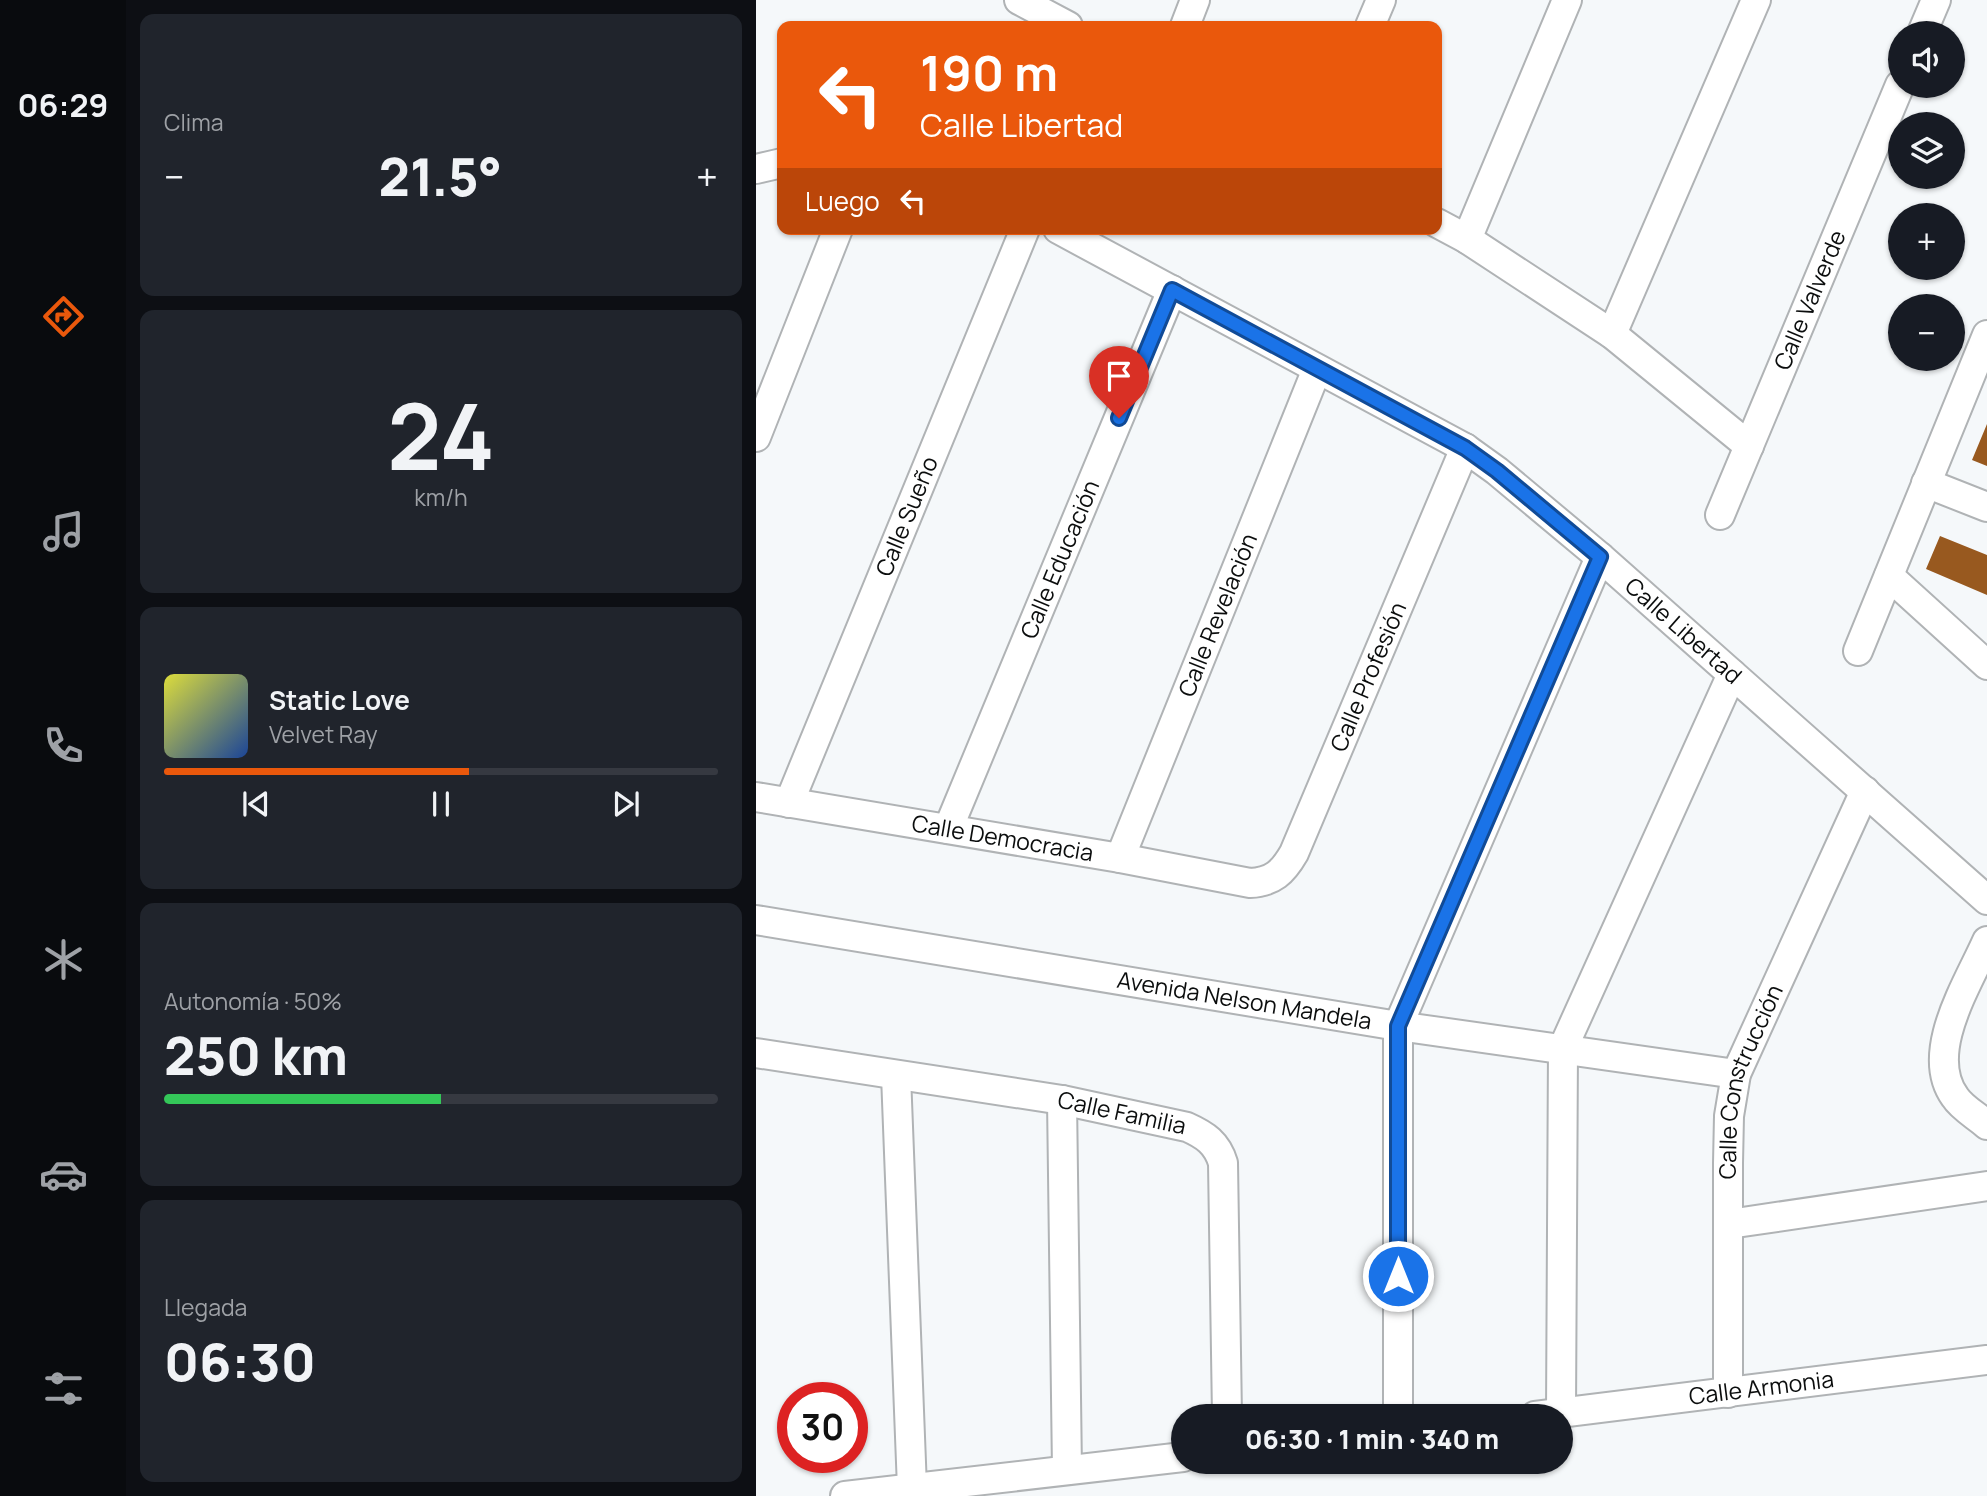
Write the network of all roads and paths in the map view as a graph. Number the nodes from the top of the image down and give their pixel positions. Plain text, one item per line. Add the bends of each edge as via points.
1 (1018, 0) edge
2 (1195, 0) edge
3 (1381, 0) edge
4 (1567, 0) edge
5 (1756, 0) edge
6 (1936, 0) edge
7 (1058, 21) edge
8 (1187, 21) edge
9 (1372, 21) edge
10 (1927, 21) edge
11 (1895, 98) edge
12 (777, 164) edge
13 (756, 169) edge
14 (1442, 226) edge
15 (836, 235) edge
16 (1023, 235) edge
17 (1069, 235) edge
18 (1466, 239) junction
19 (1172, 290) junction
20 (1612, 334) junction
21 (1987, 335) edge
22 (1317, 369) junction
23 (756, 437) edge
24 (1749, 446) junction
25 (1465, 448) junction
26 (1926, 483) junction
27 (1987, 507) edge
28 (1720, 515) dead end
29 (1600, 557) junction
30 (1888, 576) junction
31 (1858, 651) dead end
32 (1987, 665) edge
33 (1732, 674) junction
34 (1864, 791) junction
35 (756, 797) edge
36 (789, 803) junction
37 (948, 829) junction
38 (1120, 858) junction
39 (1250, 883) joint
40 (1987, 900) edge
41 (756, 920) edge
42 (1987, 941) edge
43 (1398, 1026) junction
44 (1563, 1048) junction
45 (756, 1053) edge
46 (896, 1074) junction
47 (1736, 1074) junction
48 (1062, 1100) junction
49 (1987, 1125) edge
50 (1987, 1186) edge
51 (1729, 1224) junction
52 (1987, 1360) edge
53 (1728, 1393) junction
54 (1227, 1404) edge
55 (1398, 1404) edge
56 (1548, 1404) edge
57 (1573, 1411) edge
58 (1171, 1458) edge
59 (1067, 1470) junction
60 (912, 1488) junction
61 (845, 1496) edge

1 - 7 street
2 - 8 street
3 - 9 street
4 - 18 street
5 - 20 street
6 - 10 street
11 - 24 street, Calle Valverde
12 - 13 street
14 - 18 street
15 - 23 street
16 - 36 street, Calle Sueño
17 - 19 street, Calle Libertad
18 - 20 street
19 - 22 street, Calle Libertad
19 - 37 street, Calle Educación
20 - 24 street
21 - 26 street
22 - 25 street, Calle Libertad
22 - 38 street, Calle Revelación
24 - 28 street, Calle Valverde
25 - 29 street, Calle Libertad
25 - 39 street, Calle Profesión via 1294,853 1275,877
26 - 27 street
26 - 30 street
29 - 33 street, Calle Libertad
29 - 43 street
30 - 31 street
30 - 32 street
33 - 34 street, Calle Libertad
33 - 44 street
34 - 40 street, Calle Libertad
34 - 47 street, Calle Construcción
35 - 36 street, Calle Democracia
36 - 37 street, Calle Democracia
37 - 38 street, Calle Democracia
38 - 39 street, Calle Democracia
41 - 43 street, Avenida Nelson Mandela
42 - 49 street via 1945,1036 1942,1056 1944,1078 1955,1098
43 - 44 street, Avenida Nelson Mandela
43 - 55 street
44 - 47 street, Avenida Nelson Mandela
44 - 56 street
45 - 46 street, Calle Familia
46 - 48 street, Calle Familia
46 - 60 street
47 - 51 street, Calle Construcción via 1729,1116
48 - 54 street, Calle Familia via 1187,1127 1213,1142 1220,1153
48 - 59 street
50 - 51 street
51 - 53 street, Calle Construcción
52 - 53 street, Calle Armonia
53 - 57 street, Calle Armonia
58 - 59 street
59 - 60 street
60 - 61 street

